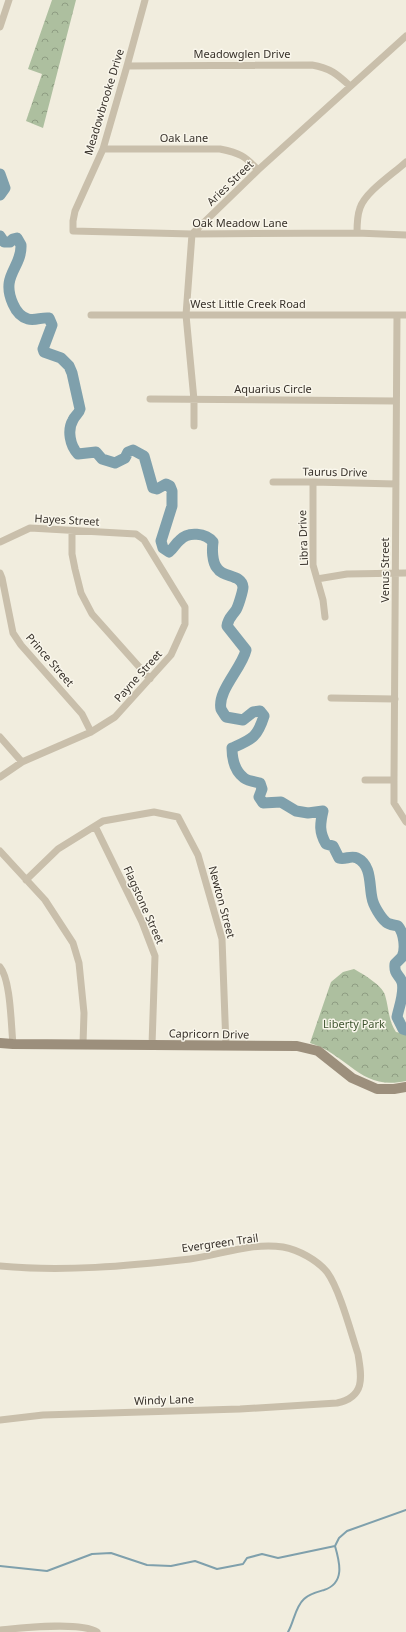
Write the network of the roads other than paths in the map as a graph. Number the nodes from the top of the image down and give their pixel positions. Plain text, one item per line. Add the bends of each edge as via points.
1 (9, 0) edge
2 (145, 0) edge
3 (1, 22) edge
4 (406, 36) edge
5 (127, 66) junction
6 (350, 86) junction
7 (103, 148) junction
8 (406, 162) edge
9 (258, 170) junction
10 (73, 231) joint
11 (357, 233) junction
12 (192, 234) junction
13 (406, 235) edge
14 (91, 314) dead end
15 (186, 314) junction
16 (397, 315) junction
17 (406, 315) edge
18 (150, 399) dead end
19 (194, 400) junction
20 (396, 400) junction
21 (194, 426) dead end
22 (273, 482) dead end
23 (313, 482) junction
24 (396, 484) junction
25 (72, 531) junction
26 (136, 534) joint
27 (0, 542) edge
28 (396, 573) junction
29 (406, 573) edge
30 (0, 574) edge
31 (317, 579) junction
32 (325, 617) dead end
33 (150, 679) junction
34 (331, 698) dead end
35 (395, 699) junction
36 (91, 732) junction
37 (0, 737) edge
38 (22, 762) junction
39 (0, 777) edge
40 (365, 780) dead end
41 (394, 780) junction
42 (406, 822) edge
43 (95, 826) junction
44 (0, 851) edge
45 (26, 880) junction
46 (0, 967) edge
47 (0, 1043) edge
48 (13, 1044) junction
49 (83, 1044) junction
50 (152, 1045) junction
51 (226, 1046) junction
52 (406, 1087) edge
53 (0, 1266) edge
54 (329, 1403) joint
55 (0, 1420) edge
56 (0, 1630) edge
57 (97, 1632) edge

1 - 3 street
2 - 5 street, Meadowbrooke Drive
4 - 6 street, Aries Street
5 - 6 street, Meadowglen Drive via 312,65 335,72
5 - 7 street, Meadowbrooke Drive
6 - 9 street, Aries Street
7 - 9 street, Oak Lane via 220,149 246,157
7 - 10 street, Meadowbrooke Drive via 75,211
8 - 11 street via 362,203
9 - 12 street, Aries Street
10 - 12 street, Oak Meadow Lane
11 - 12 street, Oak Meadow Lane
11 - 13 street, Oak Meadow Lane
12 - 15 street
14 - 15 street, West Little Creek Road
15 - 16 street, West Little Creek Road
15 - 19 street
16 - 17 street, West Little Creek Road
16 - 20 street, Venus Street
18 - 19 street, Aquarius Circle
19 - 20 street, Aquarius Circle
19 - 21 street
20 - 24 street, Venus Street
22 - 23 street, Taurus Drive
23 - 24 street, Taurus Drive
23 - 31 street, Libra Drive via 313,565
24 - 28 street, Venus Street
25 - 26 street, Hayes Street
25 - 27 street, Hayes Street via 30,528
25 - 33 street via 75,569 81,593 92,614
26 - 33 street, Payne Street via 144,540 185,608 185,624 171,655
28 - 29 street
28 - 31 street via 346,574
28 - 35 street, Venus Street
30 - 36 street, Prince Street via 13,633 82,714
31 - 32 street, Libra Drive
33 - 36 street, Payne Street via 115,717
34 - 35 street
35 - 41 street, Venus Street
36 - 38 street, Payne Street
37 - 38 street
38 - 39 street, Payne Street
40 - 41 street
41 - 42 street, Venus Street via 394,803
43 - 45 street via 58,849
43 - 50 street, Flagstone Street via 142,922 155,956
43 - 51 street, Newton Street via 103,821 154,812 178,817 198,855 222,939
44 - 45 street
45 - 49 street via 45,900 72,943 79,963 84,1012
46 - 48 street via 4,971 10,1003
47 - 48 street, Capricorn Drive
48 - 49 street, Capricorn Drive
49 - 50 street, Capricorn Drive
50 - 51 street, Capricorn Drive
51 - 52 street, Capricorn Drive via 297,1046 318,1051 352,1078 377,1088
53 - 54 street, Evergreen Trail via 90,1267 191,1258 265,1247 283,1247 300,1252 327,1272 358,1354 360,1376 357,1392 345,1401
54 - 55 street, Windy Lane via 240,1409 43,1415
56 - 57 street via 61,1625

